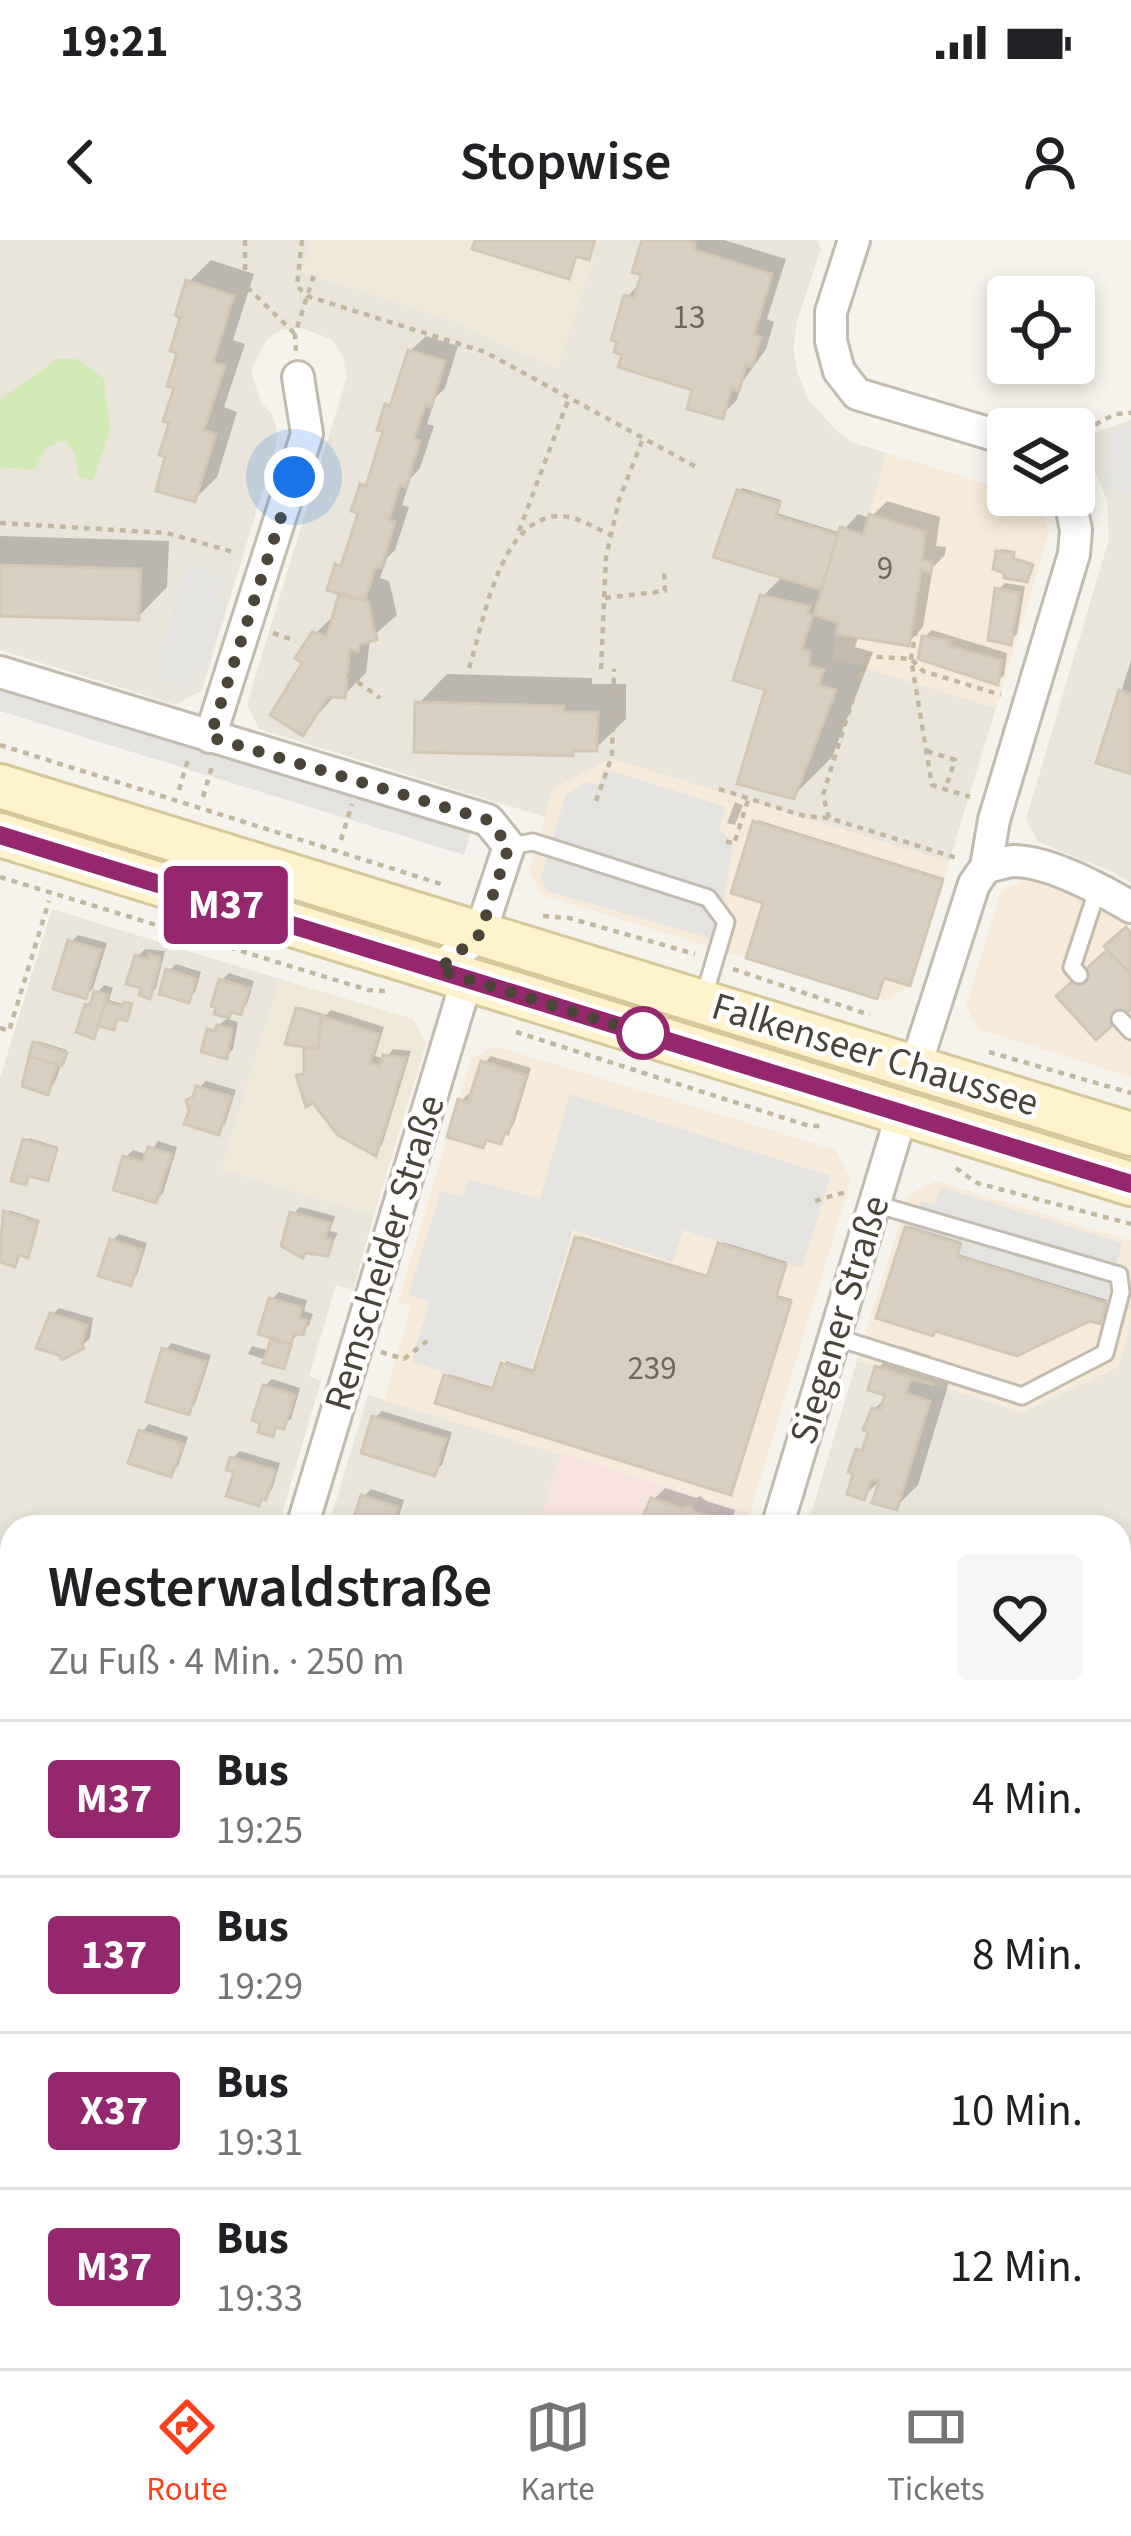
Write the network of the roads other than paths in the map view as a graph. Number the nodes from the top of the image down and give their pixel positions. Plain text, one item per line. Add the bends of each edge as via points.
1 (854, 240) edge
2 (298, 377) road end
3 (987, 433) edge
4 (1073, 516) edge
5 (0, 672) edge
6 (209, 737) junction
7 (0, 786) edge
8 (0, 835) edge
9 (509, 846) junction
10 (986, 862) junction
11 (1098, 888) junction
12 (1131, 908) edge
13 (480, 934) junction
14 (453, 975) junction
15 (1079, 976) dead end
16 (702, 1002) junction
17 (916, 1068) junction
18 (902, 1114) junction
19 (1131, 1134) edge
20 (1131, 1184) edge
21 (865, 1197) junction
22 (1125, 1269) edge
23 (835, 1337) junction
24 (305, 1515) edge
25 (781, 1515) edge

1 - 3 street via 831,312 839,371 856,394
2 - 6 street via 308,434
4 - 10 street via 1074,554
5 - 6 street
6 - 9 street via 488,820
7 - 13 main road, Falkenseer Chaussee
8 - 14 main road, Falkenseer Chaussee
9 - 13 street
9 - 16 lane via 533,842 708,898 726,922
10 - 11 street
10 - 17 street
11 - 12 street
11 - 15 lane via 1072,967
13 - 14 street
13 - 16 main road, Falkenseer Chaussee
14 - 18 main road, Falkenseer Chaussee
14 - 24 street, Remscheider Straße
16 - 17 main road, Falkenseer Chaussee
17 - 18 main road
17 - 19 main road, Falkenseer Chaussee
18 - 20 main road, Falkenseer Chaussee
18 - 21 street, Siegener Straße
21 - 22 lane
21 - 23 street, Siegener Straße
22 - 23 lane via 1105,1353 1022,1396
23 - 25 street, Siegener Straße

